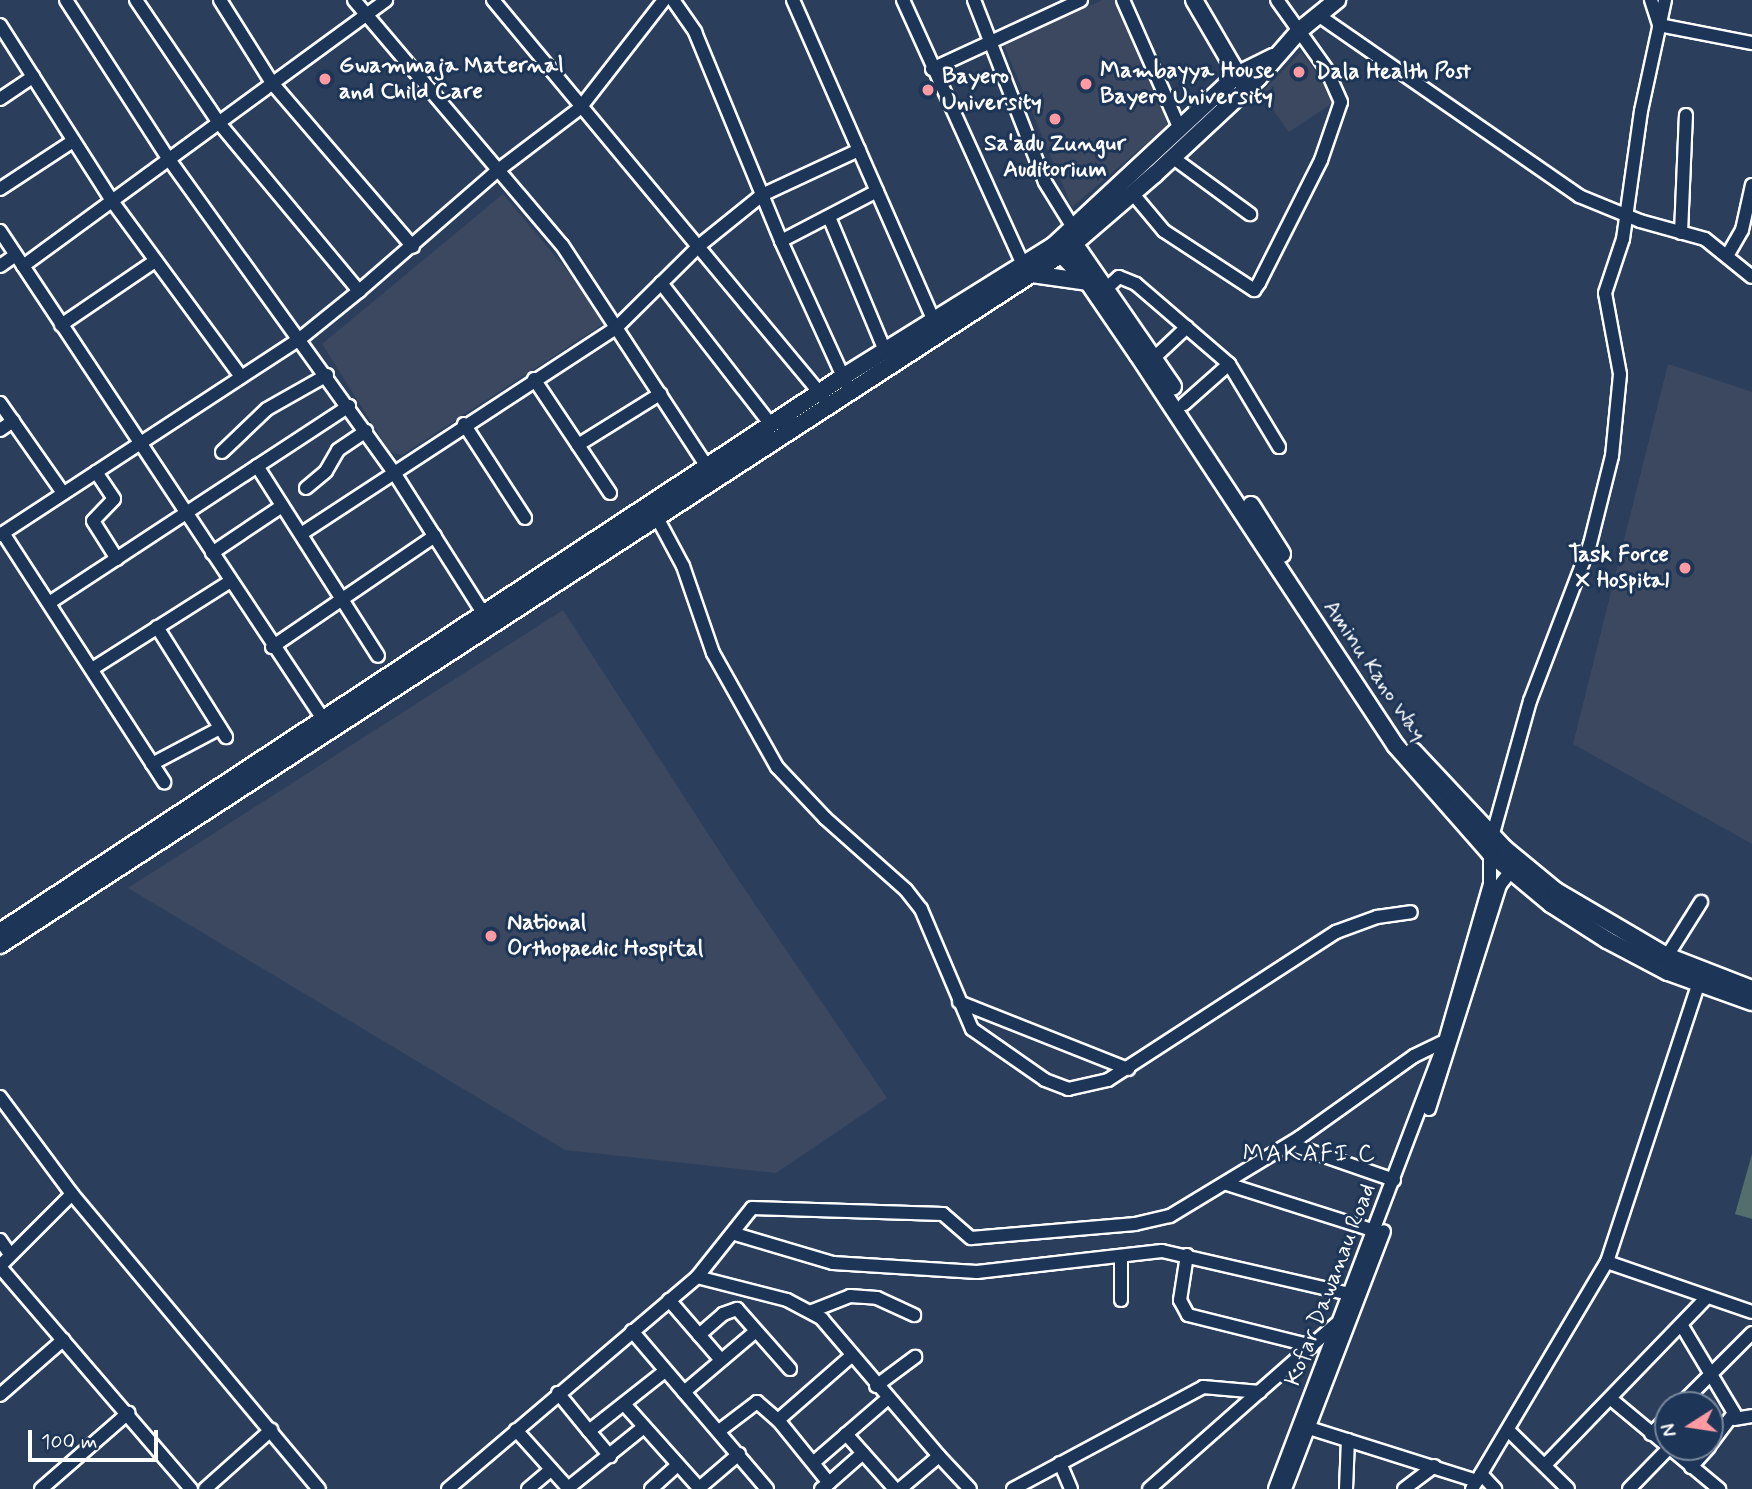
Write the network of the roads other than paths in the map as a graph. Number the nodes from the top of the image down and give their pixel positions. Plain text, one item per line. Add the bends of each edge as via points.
1 (66, 0) edge
2 (136, 0) edge
3 (220, 0) edge
4 (354, 0) edge
5 (386, 0) edge
6 (493, 0) edge
7 (664, 0) edge
8 (674, 0) edge
9 (793, 0) edge
10 (902, 0) edge
11 (974, 0) edge
12 (1081, 0) edge
13 (1123, 0) edge
14 (1194, 0) edge
15 (1206, 0) edge
16 (1277, 0) edge
17 (1337, 0) edge
18 (1651, 0) edge
19 (1665, 0) edge
20 (1318, 15) junction
21 (365, 16) junction
22 (0, 25) edge
23 (1659, 25) junction
24 (1300, 30) junction
25 (989, 43) junction
26 (1752, 43) edge
27 (1220, 48) junction
28 (932, 69) junction
29 (33, 77) junction
30 (1247, 77) junction
31 (272, 83) junction
32 (1217, 93) junction
33 (0, 99) edge
34 (580, 108) junction
35 (1686, 115) dead end
36 (219, 123) junction
37 (1179, 127) junction
38 (73, 141) junction
39 (859, 150) junction
40 (1172, 157) junction
41 (168, 158) junction
42 (497, 171) junction
43 (1752, 184) edge
44 (0, 189) edge
45 (877, 191) junction
46 (1133, 194) junction
47 (762, 195) junction
48 (112, 201) junction
49 (1625, 212) junction
50 (1250, 214) dead end
51 (829, 217) junction
52 (1094, 226) junction
53 (0, 231) edge
54 (1681, 233) junction
55 (1072, 235) junction
56 (781, 241) junction
57 (700, 245) junction
58 (413, 247) junction
59 (1058, 250) junction
60 (1727, 256) junction
61 (19, 260) junction
62 (155, 261) junction
63 (1092, 265) junction
64 (0, 266) edge
65 (1028, 269) junction
66 (1752, 277) edge
67 (1088, 282) junction
68 (661, 283) junction
69 (1107, 288) junction
70 (359, 291) junction
71 (61, 325) junction
72 (1187, 327) junction
73 (615, 328) junction
74 (937, 328) junction
75 (301, 338) junction
76 (885, 351) junction
77 (1154, 358) junction
78 (1229, 364) junction
79 (240, 375) junction
80 (327, 375) junction
81 (841, 378) junction
82 (534, 379) junction
83 (853, 391) junction
84 (660, 394) junction
85 (825, 400) junction
86 (0, 403) edge
87 (1184, 404) junction
88 (349, 406) junction
89 (13, 421) junction
90 (794, 421) junction
91 (464, 424) junction
92 (772, 426) junction
93 (0, 430) edge
94 (366, 430) junction
95 (140, 443) junction
96 (578, 445) junction
97 (1279, 447) dead end
98 (222, 452) dead end
99 (257, 466) junction
100 (393, 471) junction
101 (96, 472) junction
102 (712, 474) junction
103 (306, 488) dead end
104 (63, 493) junction
105 (610, 494) dead end
106 (282, 506) junction
107 (654, 512) junction
108 (186, 514) junction
109 (526, 518) dead end
110 (2, 534) edge
111 (301, 534) junction
112 (435, 536) junction
113 (212, 552) junction
114 (117, 559) junction
115 (229, 582) junction
116 (339, 599) junction
117 (49, 603) junction
118 (1317, 618) junction
119 (488, 620) junction
120 (157, 627) junction
121 (272, 647) junction
122 (378, 656) dead end
123 (92, 668) junction
124 (328, 725) junction
125 (152, 764) junction
126 (164, 782) dead end
127 (1491, 845) junction
128 (1511, 871) junction
129 (1701, 902) dead end
130 (1411, 912) dead end
131 (0, 932) edge
132 (0, 945) edge
133 (1659, 957) junction
134 (1699, 983) junction
135 (1752, 989) edge
136 (959, 1002) junction
137 (1752, 1002) edge
138 (1444, 1041) junction
139 (1128, 1069) junction
140 (0, 1097) edge
141 (1290, 1143) junction
142 (1394, 1180) junction
143 (1227, 1184) junction
144 (72, 1194) junction
145 (1375, 1231) junction
146 (735, 1234) junction
147 (0, 1240) edge
148 (9, 1253) junction
149 (1187, 1255) junction
150 (1121, 1256) junction
151 (1607, 1262) junction
152 (0, 1267) edge
153 (698, 1277) junction
154 (1350, 1294) junction
155 (1707, 1297) junction
156 (669, 1300) junction
157 (1121, 1300) dead end
158 (812, 1311) junction
159 (1752, 1312) edge
160 (914, 1315) dead end
161 (1339, 1321) junction
162 (1682, 1326) junction
163 (632, 1331) junction
164 (756, 1331) junction
165 (1752, 1333) edge
166 (699, 1335) junction
167 (63, 1340) junction
168 (1312, 1346) junction
169 (851, 1356) junction
170 (915, 1357) dead end
171 (720, 1360) junction
172 (790, 1368) dead end
173 (665, 1371) junction
174 (1713, 1372) junction
175 (876, 1386) junction
176 (1694, 1391) edge
177 (684, 1392) junction
178 (1260, 1392) junction
179 (558, 1393) junction
180 (0, 1395) edge
181 (887, 1399) junction
182 (1611, 1399) junction
183 (624, 1404) junction
184 (128, 1413) junction
185 (1752, 1416) edge
186 (1734, 1419) junction
187 (778, 1420) junction
188 (644, 1427) junction
189 (1309, 1428) junction
190 (271, 1430) junction
191 (516, 1430) junction
192 (1508, 1430) junction
193 (1724, 1430) edge
194 (589, 1431) junction
195 (719, 1431) junction
196 (1654, 1431) edge
197 (846, 1434) junction
198 (1651, 1434) junction
199 (1654, 1437) edge
200 (1348, 1440) junction
201 (863, 1453) junction
202 (739, 1454) junction
203 (610, 1456) junction
204 (939, 1456) junction
205 (1656, 1461) edge
206 (1683, 1461) edge
207 (1696, 1461) edge
208 (814, 1462) junction
209 (1060, 1463) junction
210 (678, 1465) junction
211 (1545, 1465) junction
212 (1434, 1466) junction
213 (1691, 1467) junction
214 (551, 1470) junction
215 (1703, 1477) junction
216 (1477, 1481) edge
217 (825, 1486) edge
218 (186, 1487) edge
219 (40, 1489) edge
220 (205, 1489) edge
221 (319, 1489) edge
222 (448, 1489) edge
223 (528, 1489) edge
224 (568, 1489) edge
225 (651, 1489) edge
226 (698, 1489) edge
227 (767, 1489) edge
228 (895, 1489) edge
229 (900, 1489) edge
230 (970, 1489) edge
231 (1013, 1489) edge
232 (1071, 1489) edge
233 (1149, 1489) edge
234 (1275, 1489) edge
235 (1285, 1489) edge
236 (1346, 1489) edge
237 (1404, 1489) edge
238 (1495, 1489) edge
239 (1568, 1489) edge
240 (1629, 1489) edge
241 (1695, 1489) edge
242 (1719, 1489) edge

1 - 41 street
2 - 36 street
3 - 31 street
4 - 21 street
5 - 21 street
6 - 34 street
7 - 34 street
8 - 47 street via 695,32
9 - 39 street
10 - 28 street
11 - 25 street
12 - 25 street
13 - 37 street
14 - 27 main road
15 - 30 main road
16 - 24 street
17 - 20 main road
18 - 23 street
19 - 23 street, Kofar Dawanau Road
20 - 24 main road
20 - 49 street via 1579,196
21 - 31 street
21 - 42 street
22 - 29 street
23 - 26 street
23 - 49 street, Kofar Dawanau Road
24 - 30 main road
24 - 46 street via 1341,102 1321,160 1254,290 1164,231
25 - 28 street
25 - 55 street via 1045,182
27 - 30 main road
27 - 32 main road via 1224,75
28 - 65 street
29 - 33 street
29 - 38 street
30 - 32 main road
30 - 40 main road
31 - 36 street
31 - 58 street
32 - 37 main road
34 - 42 street
34 - 57 street
35 - 54 street
36 - 41 street
36 - 70 street
37 - 55 main road
38 - 44 street
38 - 48 street
39 - 45 street
39 - 47 street
40 - 46 main road
40 - 50 street
41 - 48 street
41 - 75 street
42 - 58 street
42 - 73 street via 562,245
43 - 60 street via 1742,230
45 - 51 street
45 - 74 street
46 - 52 main road
47 - 56 street
47 - 57 street
48 - 61 street
48 - 62 street
49 - 54 street
49 - 127 street, Kofar Dawanau Road via 1623,239 1605,293 1620,374 1609,468 1590,544 1530,701
51 - 56 street
51 - 76 street
52 - 55 main road
52 - 63 main road
53 - 61 street
54 - 60 street via 1705,239
55 - 59 main road
55 - 63 main road, Aminu Kano Way
56 - 81 street
57 - 68 street
57 - 85 street
58 - 70 street
59 - 65 main road
59 - 67 main road, Aminu Kano Way
60 - 66 street
61 - 64 street
61 - 71 street
62 - 71 street
62 - 79 street
63 - 69 main road, Aminu Kano Way
65 - 67 main road
65 - 74 main road
67 - 118 main road, Aminu Kano Way
68 - 73 street
68 - 92 street
69 - 72 street via 1119,277 1128,279
69 - 77 main road, Aminu Kano Way
70 - 75 street
71 - 95 street
72 - 77 street
72 - 78 street
73 - 82 street
73 - 84 street
74 - 76 main road
74 - 83 main road
75 - 79 street
75 - 80 street
76 - 81 main road
77 - 87 main road, Aminu Kano Way
78 - 87 street
78 - 97 street
79 - 95 street
80 - 88 street
80 - 98 street via 267,409
81 - 83 street
81 - 85 main road
82 - 91 street
82 - 96 street
83 - 85 main road
84 - 96 street
84 - 102 street
85 - 90 main road
86 - 89 street
87 - 118 main road, Aminu Kano Way
88 - 94 street
88 - 99 street
89 - 93 street
89 - 104 street
90 - 92 main road
90 - 102 main road
91 - 100 street
91 - 109 street
92 - 102 main road
94 - 100 street
94 - 103 street via 338,450 326,471
95 - 101 street
95 - 108 street
96 - 105 street
99 - 106 street
99 - 108 street
100 - 111 street
100 - 112 street
101 - 104 street
101 - 114 street via 114,499 93,521
102 - 107 main road
104 - 110 street
106 - 111 street
106 - 113 street
107 - 119 main road
107 - 136 street via 683,566 713,653 770,756 825,818 906,890 937,939
108 - 113 street
108 - 114 street
110 - 117 street
111 - 116 street
112 - 116 street
112 - 119 street
113 - 115 street
114 - 117 street
115 - 120 street
115 - 121 street
116 - 121 street
116 - 122 street
117 - 123 street
118 - 127 main road, Aminu Kano Way via 1408,745
119 - 124 main road
120 - 123 street
120 - 125 street via 223,732
121 - 124 street
123 - 125 street
124 - 131 main road
124 - 132 main road
125 - 126 street
127 - 128 main road, Aminu Kano Way
127 - 133 main road, Aminu Kano Way
127 - 138 street, Kofar Dawanau Road via 1490,884
128 - 133 main road, Aminu Kano Way via 1551,904
128 - 189 street, Kofar Dawanau Road via 1500,886 1449,1054
129 - 133 street
130 - 139 street via 1377,916 1336,932
133 - 134 main road, Aminu Kano Way
133 - 135 main road, Aminu Kano Way
134 - 137 main road, Aminu Kano Way
134 - 151 street
136 - 139 street
136 - 139 street via 972,1029 1062,1087 1089,1086
138 - 141 street via 1413,1056
138 - 142 street, Kofar Dawanau Road
140 - 144 street
141 - 142 street
141 - 143 street
142 - 145 street, Kofar Dawanau Road
143 - 145 street
143 - 146 street via 1182,1211 1135,1224 971,1238 943,1214 758,1206 746,1212
144 - 148 street
144 - 190 street
145 - 154 street, Kofar Dawanau Road
146 - 150 street via 833,1263 923,1269 976,1272
146 - 153 street
147 - 148 street
148 - 152 street
149 - 150 street via 1162,1251
149 - 154 street
149 - 168 street via 1180,1300 1188,1315
150 - 157 street
151 - 155 street
151 - 192 street
152 - 167 street
153 - 156 street
153 - 158 street via 788,1300
154 - 161 street, Kofar Dawanau Road
155 - 159 street
155 - 162 street
156 - 163 street
156 - 166 street
158 - 160 street via 850,1296 877,1298
158 - 169 street
161 - 168 street
161 - 234 street, Kofar Dawanau Road
162 - 174 street
162 - 182 street
163 - 173 street
163 - 179 street
164 - 166 street via 735,1309
164 - 171 street
164 - 172 street
165 - 174 street
166 - 171 street
167 - 180 street
167 - 184 street
168 - 178 street
169 - 175 street
169 - 187 street
170 - 175 street
171 - 177 street
173 - 177 street
173 - 183 street
174 - 176 street
174 - 186 street via 1731,1403
175 - 181 street
177 - 195 street
178 - 209 street via 1203,1387
178 - 233 street
179 - 191 street
179 - 194 street
181 - 197 street
181 - 204 street
182 - 198 street
182 - 211 street
183 - 188 street
183 - 194 street
184 - 218 street
184 - 219 street
185 - 186 street
186 - 193 street
187 - 195 street via 757,1402
187 - 208 street
188 - 203 street
188 - 210 street
189 - 200 street
189 - 235 street, Kofar Dawanau Road
190 - 220 street
190 - 221 street
191 - 214 street
191 - 222 street
192 - 211 street
192 - 216 street
194 - 203 street
195 - 202 street
196 - 198 street
197 - 201 street
197 - 208 street
198 - 199 street
200 - 212 street
200 - 236 street
201 - 217 street
201 - 228 street
202 - 226 street
202 - 227 street
203 - 224 street
204 - 229 street
204 - 230 street
205 - 240 street
206 - 213 street
207 - 213 street
208 - 217 street
209 - 231 street
209 - 232 street
210 - 225 street
210 - 226 street
211 - 239 street
212 - 216 street
212 - 237 street
213 - 215 street
214 - 223 street
214 - 224 street
215 - 241 street
215 - 242 street
216 - 238 street

